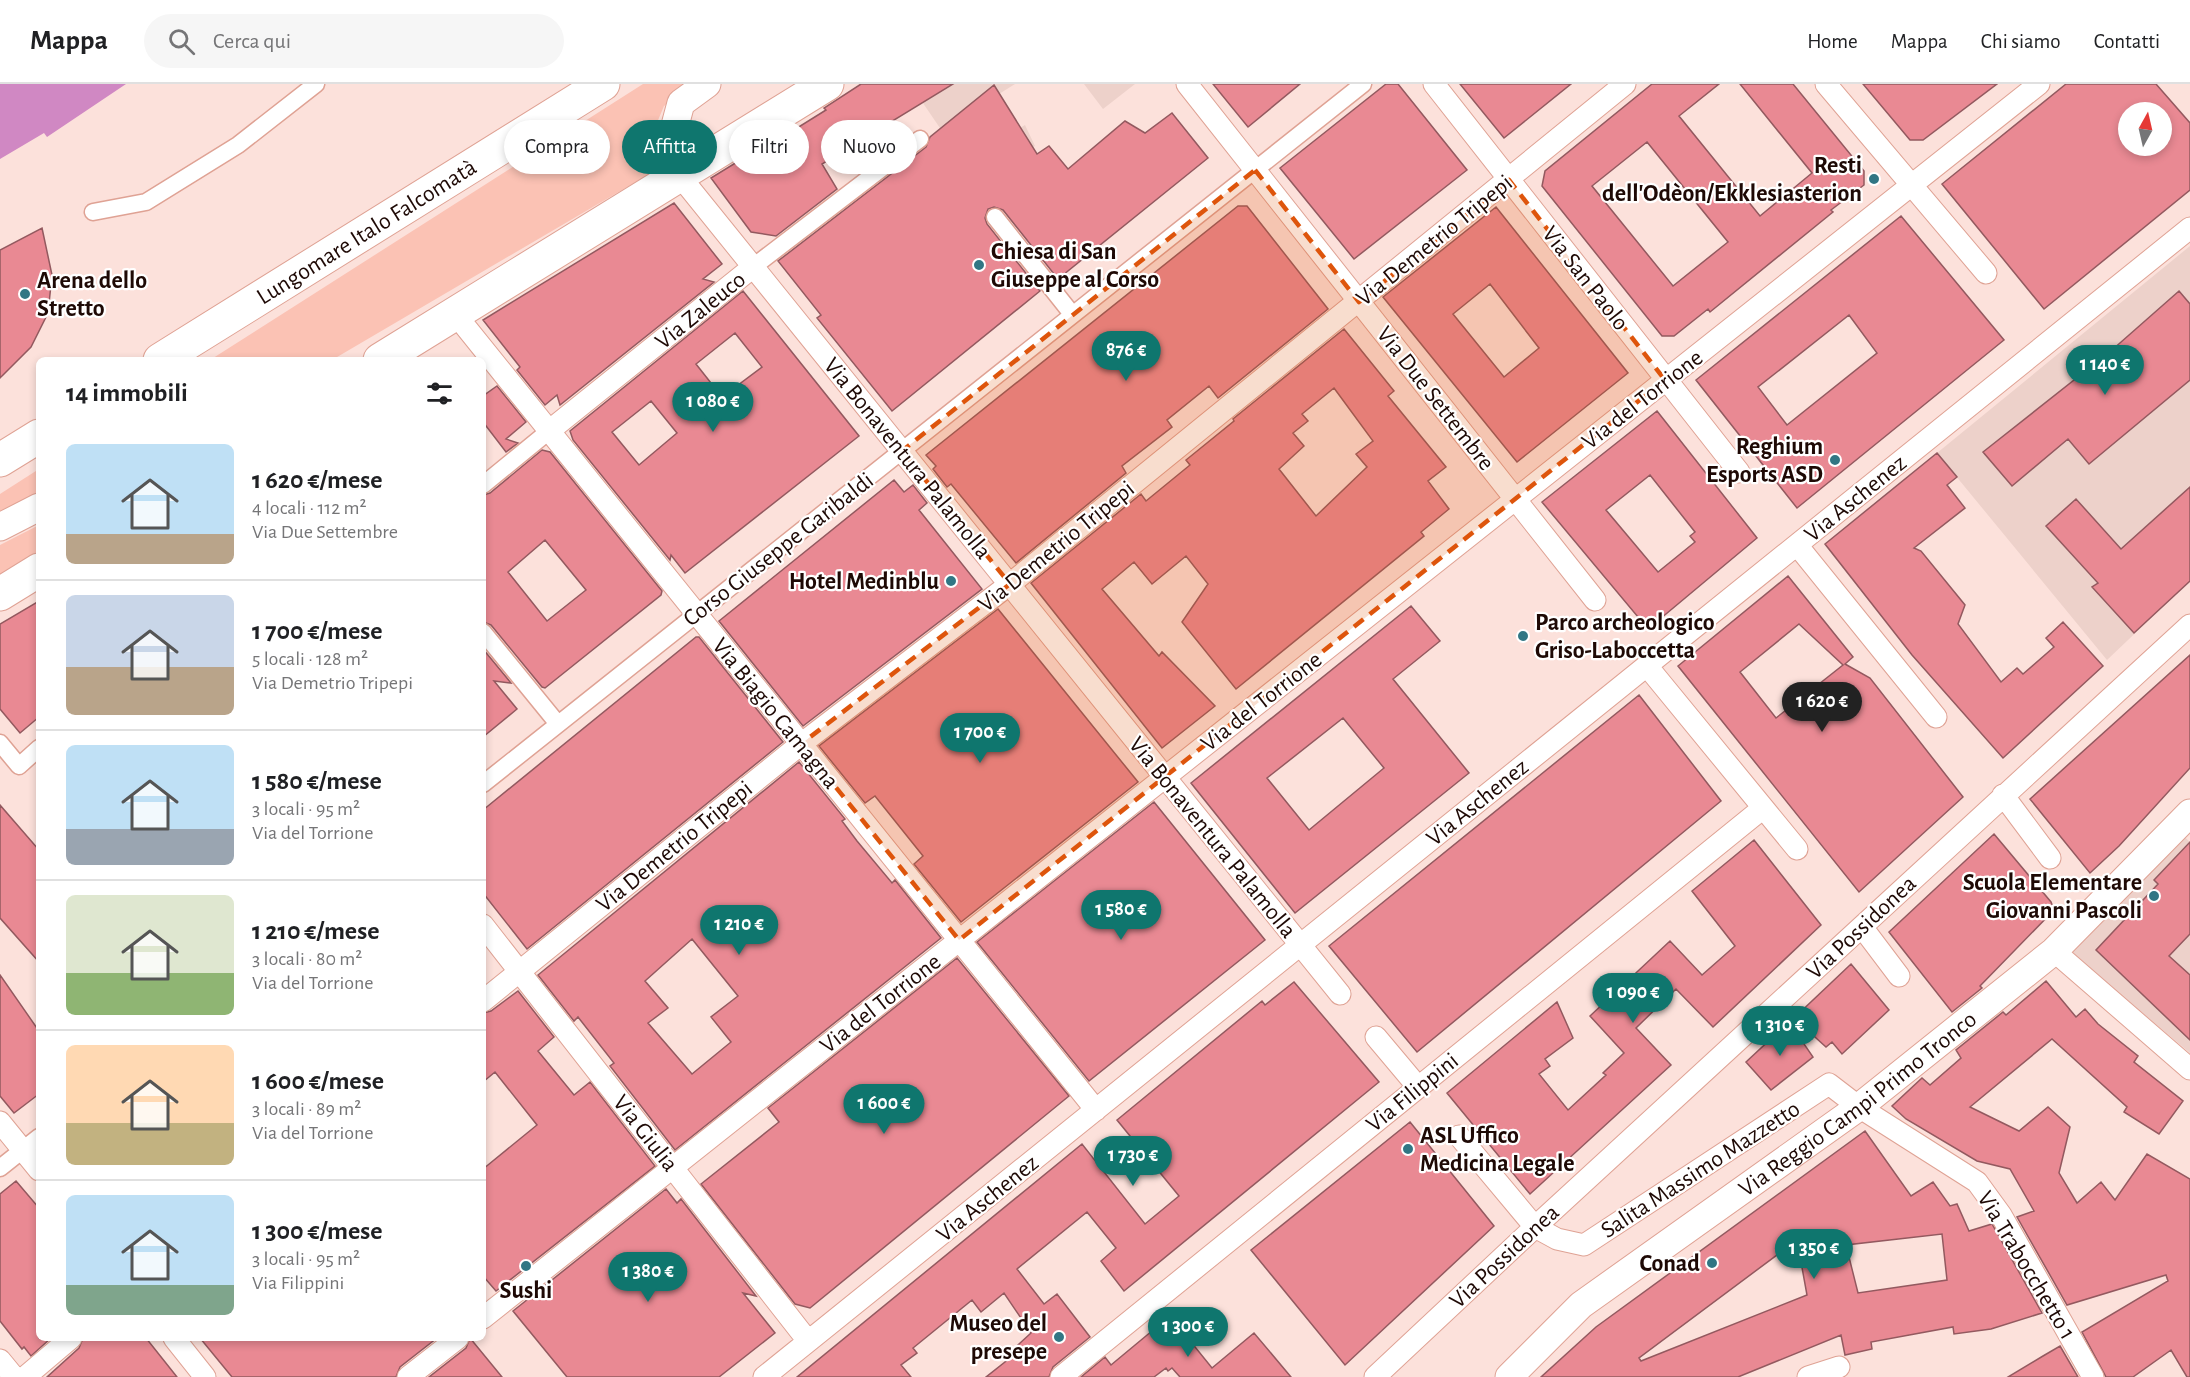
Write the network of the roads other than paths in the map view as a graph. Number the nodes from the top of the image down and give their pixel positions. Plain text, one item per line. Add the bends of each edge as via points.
1 (316, 84) edge
2 (603, 84) edge
3 (707, 84) edge
4 (827, 84) edge
5 (1187, 84) edge
6 (1364, 84) edge
7 (1434, 84) edge
8 (1625, 84) edge
9 (1826, 84) edge
10 (2039, 84) edge
11 (920, 139) dead end
12 (1255, 170) junction
13 (679, 175) junction
14 (1509, 180) junction
15 (1910, 186) junction
16 (93, 212) dead end
17 (995, 217) dead end
18 (2190, 228) edge
19 (753, 267) junction
20 (1986, 273) dead end
21 (1359, 302) junction
22 (1072, 314) junction
23 (456, 315) junction
24 (165, 357) edge
25 (385, 357) edge
26 (1665, 380) junction
27 (549, 431) junction
28 (36, 438) edge
29 (902, 451) junction
30 (0, 460) edge
31 (1739, 472) dead end
32 (486, 483) edge
33 (1515, 499) junction
34 (36, 509) edge
35 (0, 527) edge
36 (1797, 545) junction
37 (36, 572) edge
38 (1010, 584) junction
39 (0, 594) edge
40 (1595, 600) dead end
41 (696, 614) junction
42 (2190, 625) edge
43 (486, 636) edge
44 (1647, 666) junction
45 (1936, 717) dead end
46 (558, 724) junction
47 (0, 743) edge
48 (801, 744) junction
49 (36, 751) edge
50 (1165, 777) junction
51 (486, 782) edge
52 (2003, 795) junction
53 (1763, 808) junction
54 (2190, 813) edge
55 (1797, 849) dead end
56 (2050, 858) dead end
57 (1862, 927) junction
58 (486, 929) edge
59 (959, 940) junction
60 (1300, 945) junction
61 (2054, 951) junction
62 (519, 972) junction
63 (1899, 976) dead end
64 (1340, 994) dead end
65 (486, 999) edge
66 (1376, 1037) dead end
67 (2190, 1069) edge
68 (1418, 1087) junction
69 (1859, 1107) junction
70 (1096, 1110) junction
71 (0, 1122) edge
72 (1459, 1136) dead end
73 (31, 1144) edge
74 (36, 1160) edge
75 (673, 1167) junction
76 (0, 1168) edge
77 (1535, 1227) junction
78 (486, 1316) edge
79 (67, 1341) edge
80 (176, 1341) edge
81 (454, 1341) edge
82 (808, 1341) junction
83 (0, 1360) edge
84 (1839, 1367) dead end
85 (1522, 1373) edge
86 (14, 1377) edge
87 (25, 1377) edge
88 (205, 1377) edge
89 (408, 1377) edge
90 (764, 1377) edge
91 (1062, 1377) edge
92 (1375, 1377) edge
93 (1808, 1377) edge
94 (2093, 1377) edge

1 - 16 street via 238,145 146,202
2 - 24 main road, Lungomare Italo Falcomatà
3 - 13 street via 681,103 673,133
4 - 13 main road
5 - 12 street, Via Due Settembre
6 - 12 street, Corso Giuseppe Garibaldi
7 - 14 street, Via San Paolo
8 - 14 street, Via Demetrio Tripepi
9 - 15 street
10 - 15 street, Via del Torrione
11 - 19 street, Via Zaleuco
12 - 21 street, Via Due Settembre
12 - 22 street, Corso Giuseppe Garibaldi
13 - 19 street, Via Bonaventura Palamolla
13 - 23 main road
14 - 21 street, Via Demetrio Tripepi
14 - 26 street, Via San Paolo
15 - 20 street
15 - 26 street, Via del Torrione
17 - 22 street
18 - 36 street, Via Aschenez
19 - 27 street, Via Zaleuco
19 - 29 street, Via Bonaventura Palamolla
21 - 33 street, Via Due Settembre
21 - 38 street, Via Demetrio Tripepi
22 - 29 street, Corso Giuseppe Garibaldi
23 - 25 main road
23 - 27 street, Via Biagio Camagna
26 - 31 street, Via San Paolo
26 - 33 street, Via del Torrione
27 - 32 street, Via Zaleuco
27 - 41 street, Via Biagio Camagna
28 - 30 main road
29 - 38 street, Via Bonaventura Palamolla
29 - 41 street, Corso Giuseppe Garibaldi
33 - 40 street, Via Due Settembre
33 - 50 street, Via del Torrione
34 - 35 street
36 - 44 street, Via Aschenez
36 - 45 street
37 - 39 main road
38 - 48 street, Via Demetrio Tripepi
38 - 50 street, Via Bonaventura Palamolla
41 - 46 street, Corso Giuseppe Garibaldi
41 - 48 street, Via Biagio Camagna
42 - 52 street, Via Possidonea
43 - 46 street
44 - 53 street
44 - 60 street, Via Aschenez
46 - 51 street, Corso Giuseppe Garibaldi
47 - 49 street via 19,766
48 - 59 street, Via Biagio Camagna
48 - 62 street, Via Demetrio Tripepi
50 - 59 street, Via del Torrione
50 - 60 street, Via Bonaventura Palamolla
52 - 56 street
52 - 57 street, Via Possidonea
53 - 55 street
53 - 68 street, Via Filippini
54 - 61 street, Via Reggio Campi Primo Tronco
57 - 63 street
57 - 77 street, Via Possidonea
58 - 62 street, Via Giulia
59 - 70 street, Via Biagio Camagna
59 - 75 street, Via del Torrione
60 - 64 street, Via Bonaventura Palamolla
60 - 70 street, Via Aschenez
61 - 67 street
61 - 69 street, Via Reggio Campi Primo Tronco
62 - 65 street, Via Demetrio Tripepi
62 - 75 street, Via Giulia
66 - 68 street
68 - 91 street, Via Filippini
69 - 77 street, Salita Massimo Mazzetto via 1830,1084 1584,1245 1557,1239
69 - 85 street, Via Reggio Campi Primo Tronco via 1581,1305
69 - 94 street, Via Trabocchetto 1 via 1977,1182 2001,1215
70 - 82 street, Via Aschenez
71 - 73 street
72 - 77 street
73 - 74 street
73 - 76 street
75 - 78 street, Via del Torrione
75 - 82 street, Via Giulia
77 - 92 street, Via Possidonea
79 - 87 street
80 - 88 street
81 - 89 street
82 - 90 street, Via Aschenez
83 - 86 street
84 - 93 street

